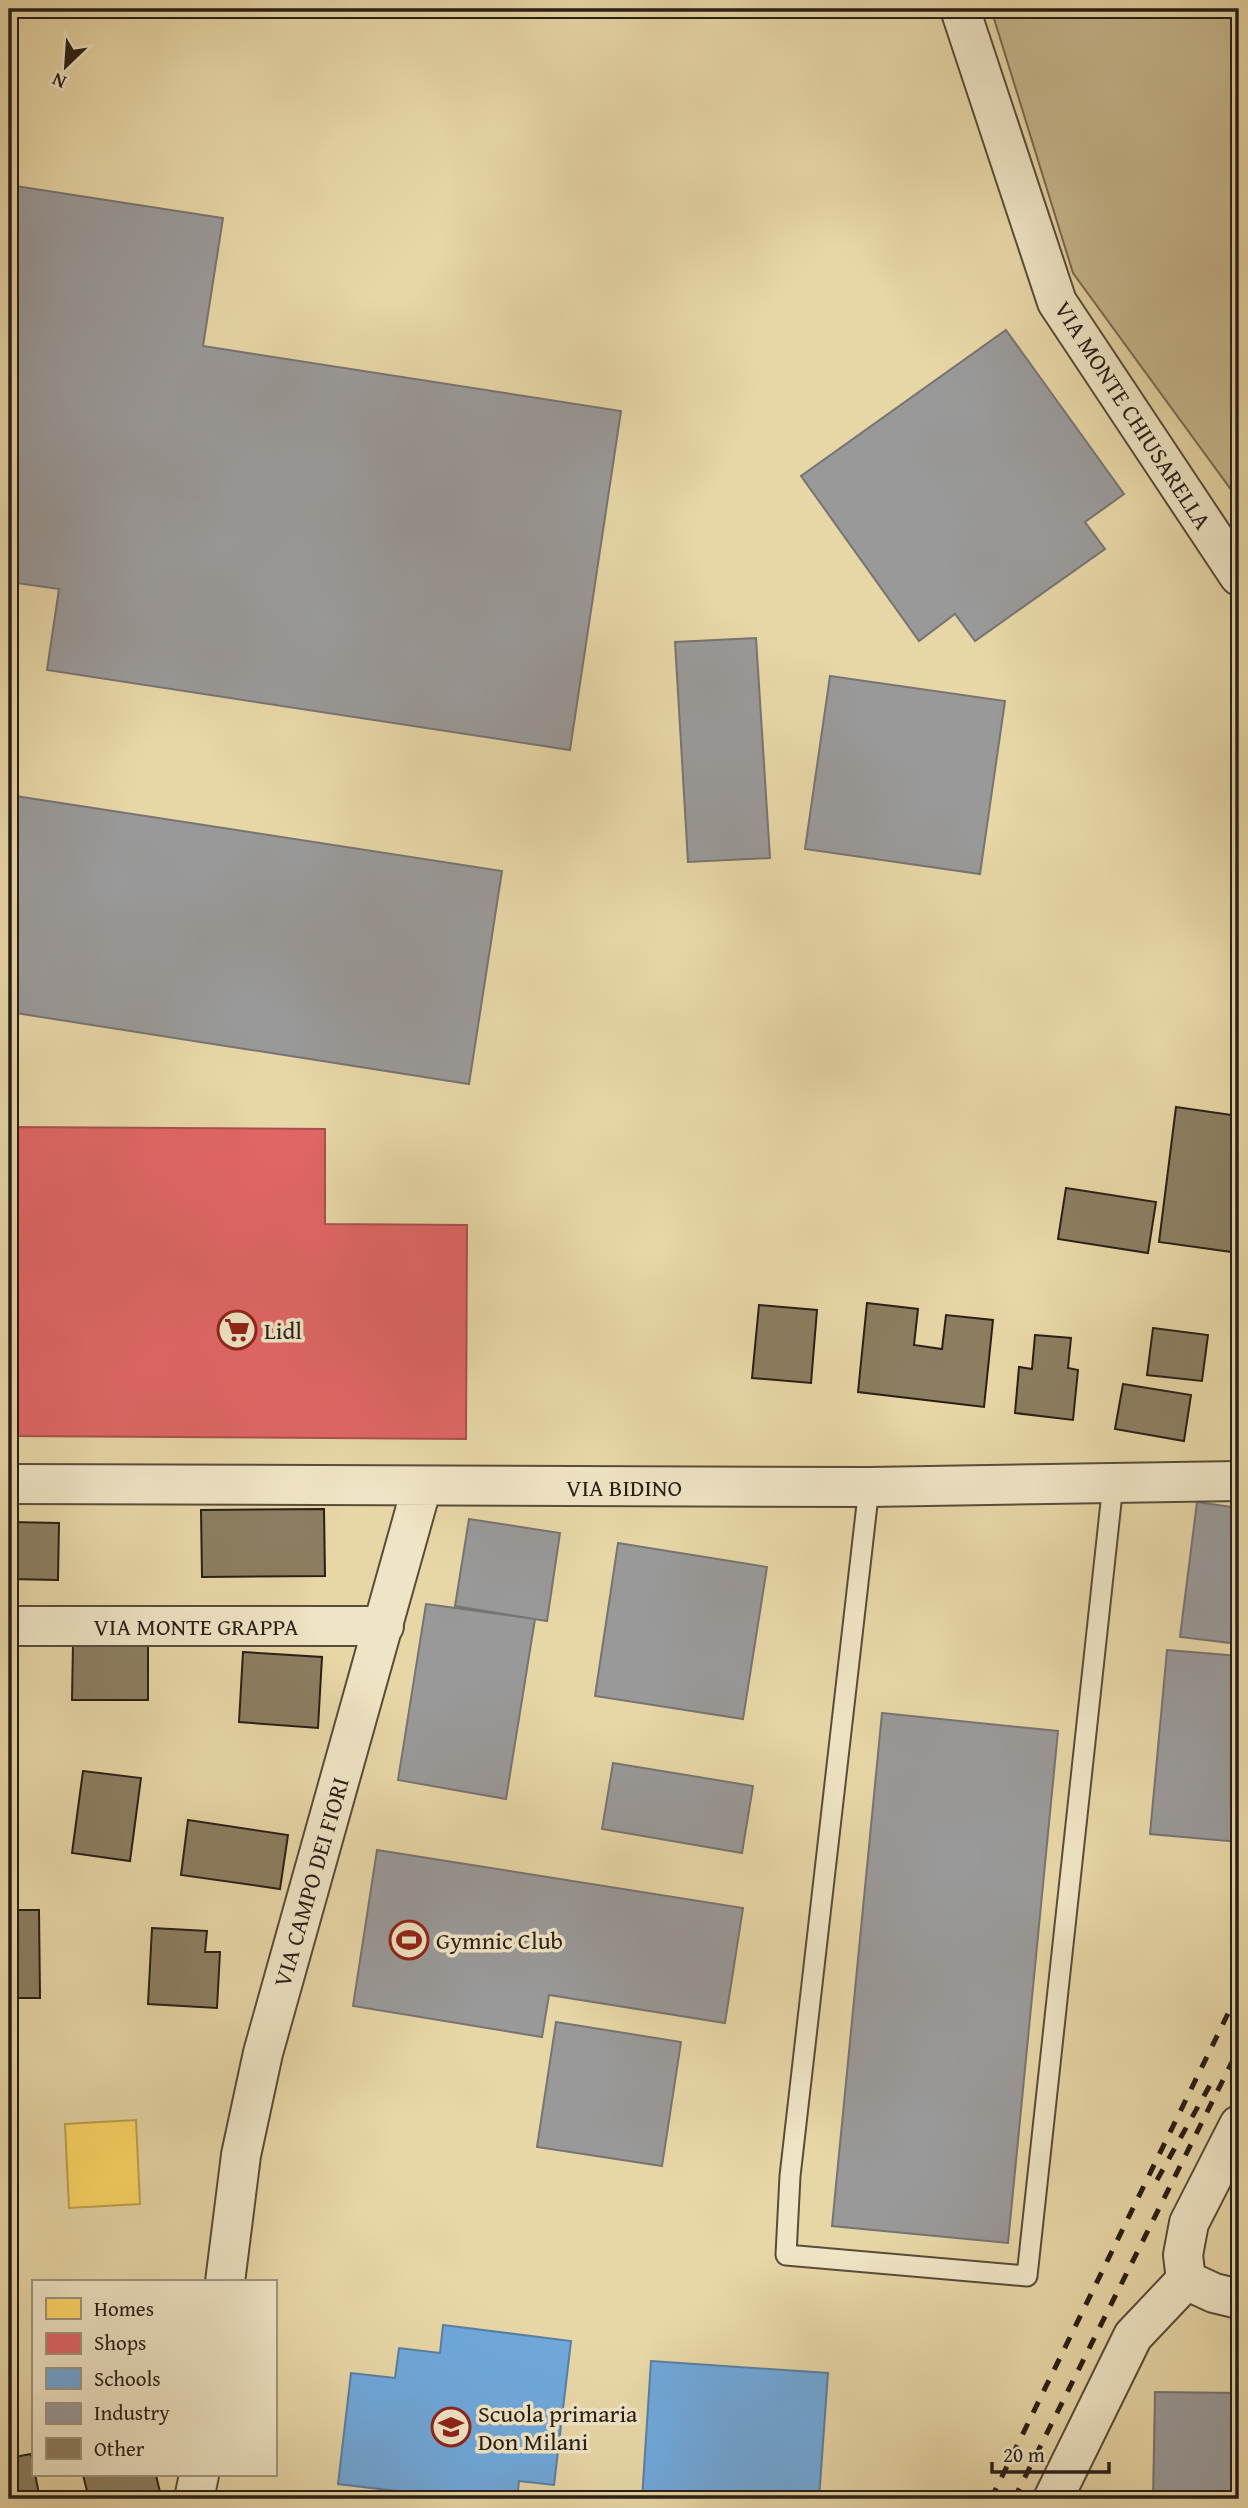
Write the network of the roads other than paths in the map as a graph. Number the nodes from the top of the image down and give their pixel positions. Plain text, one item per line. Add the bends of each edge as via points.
1 (960, 9) edge
2 (1239, 576) edge
3 (1238, 1475) edge
4 (9, 1484) edge
5 (1113, 1484) junction
6 (422, 1486) junction
7 (869, 1487) junction
8 (9, 1626) edge
9 (384, 1626) junction
10 (1239, 2124) edge
11 (225, 2280) edge
12 (1186, 2280) junction
13 (1239, 2299) edge
14 (199, 2476) edge
15 (194, 2499) edge
16 (1053, 2499) edge

1 - 2 street, VIA MONTE CHIUSARELLA via 1057,302
3 - 5 street, VIA BIDINO
4 - 6 street, VIA BIDINO
5 - 7 street, VIA BIDINO
5 - 7 lane via 1027,2276 786,2255 790,2176
6 - 7 street, VIA BIDINO
6 - 9 street, VIA CAMPO DEI FIORI
8 - 9 street, VIA MONTE GRAPPA
9 - 11 street, VIA CAMPO DEI FIORI via 263,2053 241,2154
10 - 12 street via 1189,2222 1183,2255
12 - 13 street
12 - 16 street via 1133,2336
14 - 15 street

